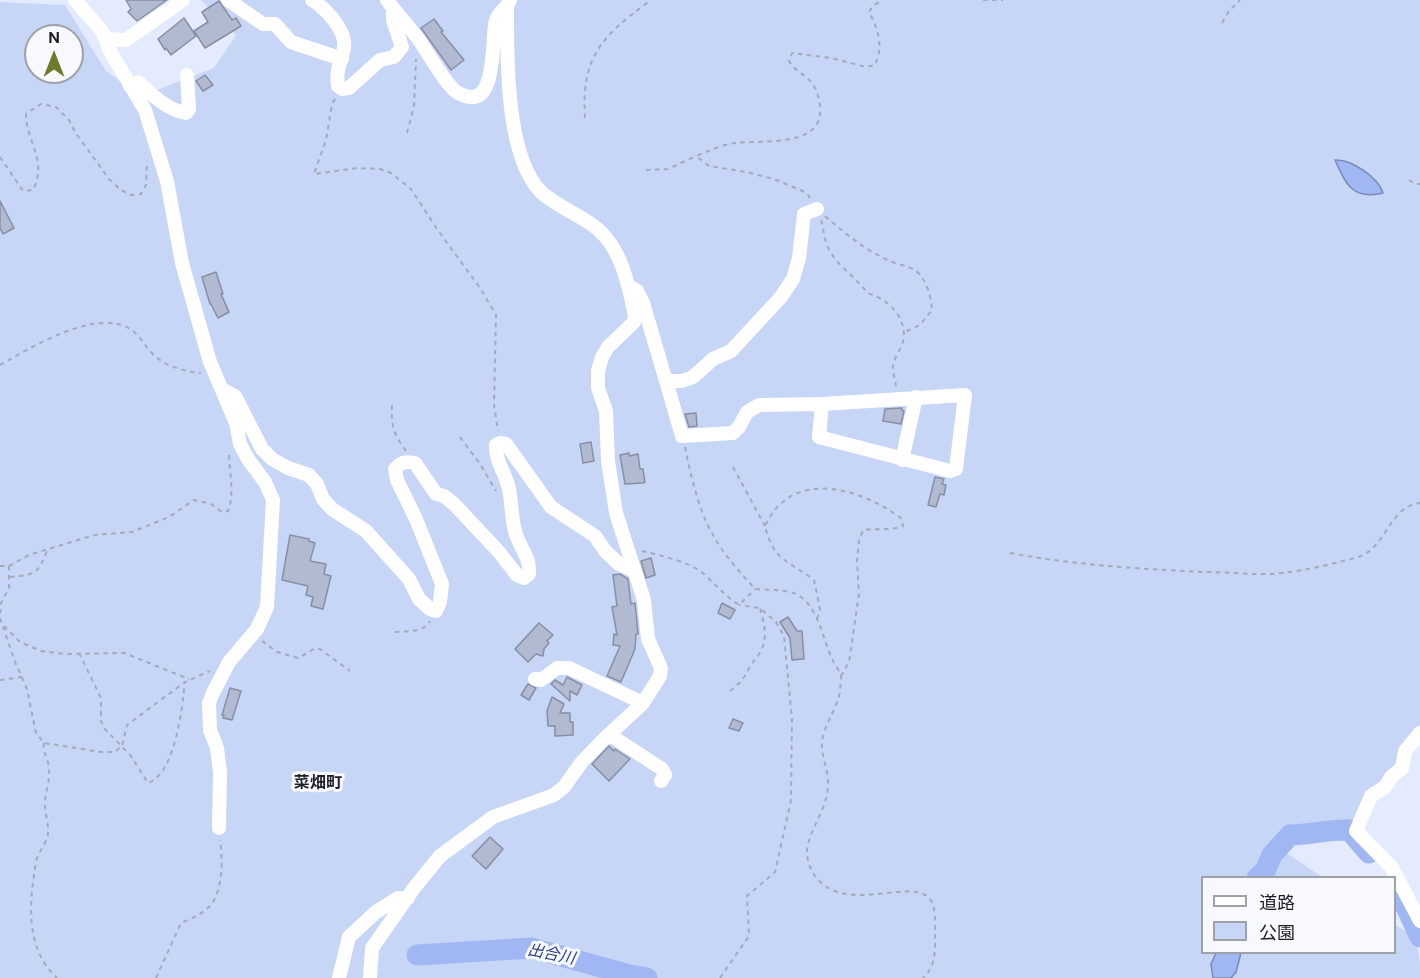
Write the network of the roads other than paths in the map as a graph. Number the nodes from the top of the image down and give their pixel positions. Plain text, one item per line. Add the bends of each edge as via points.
1 (75, 0) edge
2 (183, 0) edge
3 (228, 0) edge
4 (312, 0) edge
5 (508, 3) edge
6 (390, 4) edge
7 (105, 39) junction
8 (342, 59) junction
9 (187, 75) dead end
10 (130, 86) junction
11 (817, 209) road end
12 (627, 285) junction
13 (666, 381) junction
14 (223, 390) junction
15 (915, 397) junction
16 (822, 404) junction
17 (902, 460) junction
18 (634, 571) junction
19 (535, 679) dead end
20 (643, 704) junction
21 (1420, 732) edge
22 (610, 735) junction
23 (661, 781) dead end
24 (219, 828) road end
25 (408, 898) junction
26 (1420, 921) edge
27 (339, 978) edge
28 (370, 978) edge

1 - 7 street
2 - 7 street via 126,40
3 - 8 street via 263,24 275,24 291,42
4 - 8 street via 340,28 345,40
5 - 6 street via 495,25 484,90 470,97 454,91
5 - 12 street via 512,116 529,176 541,192 592,225 610,243
6 - 8 street via 402,46 394,57 380,60 349,88 342,89 337,79
7 - 10 street
9 - 10 street via 186,113 168,106 138,82
10 - 14 street via 145,110 167,181 182,263 210,362
11 - 13 street via 804,214 799,258 793,279 781,297 731,351 713,359 693,377
12 - 13 street via 637,291 643,303
12 - 18 street via 634,322 602,357 598,388 606,411 611,491
13 - 16 street via 682,436 733,433 747,412 759,405
14 - 18 street via 235,396 262,449 288,468 309,475 332,509 366,531 430,609 436,611 442,584 395,469 407,461 415,463 436,494 454,504 517,575 524,578 530,565 515,534 509,485 495,456 500,442 514,453 551,507 595,536 619,564
14 - 24 street via 240,444 273,500 267,607 257,629 230,662 209,703 210,730 220,772
15 - 16 street
15 - 17 street
15 - 17 street via 965,395 956,469
16 - 17 street via 819,437
18 - 20 street via 644,600 648,639 661,668
19 - 20 street via 541,680 557,668 568,668
20 - 22 street
21 - 26 street via 1405,751 1402,768 1371,796 1356,831 1392,868
22 - 23 street via 662,770 665,775
22 - 25 street via 554,795 493,817 440,856
25 - 27 street via 398,898 376,912 349,937
25 - 28 street via 372,948

